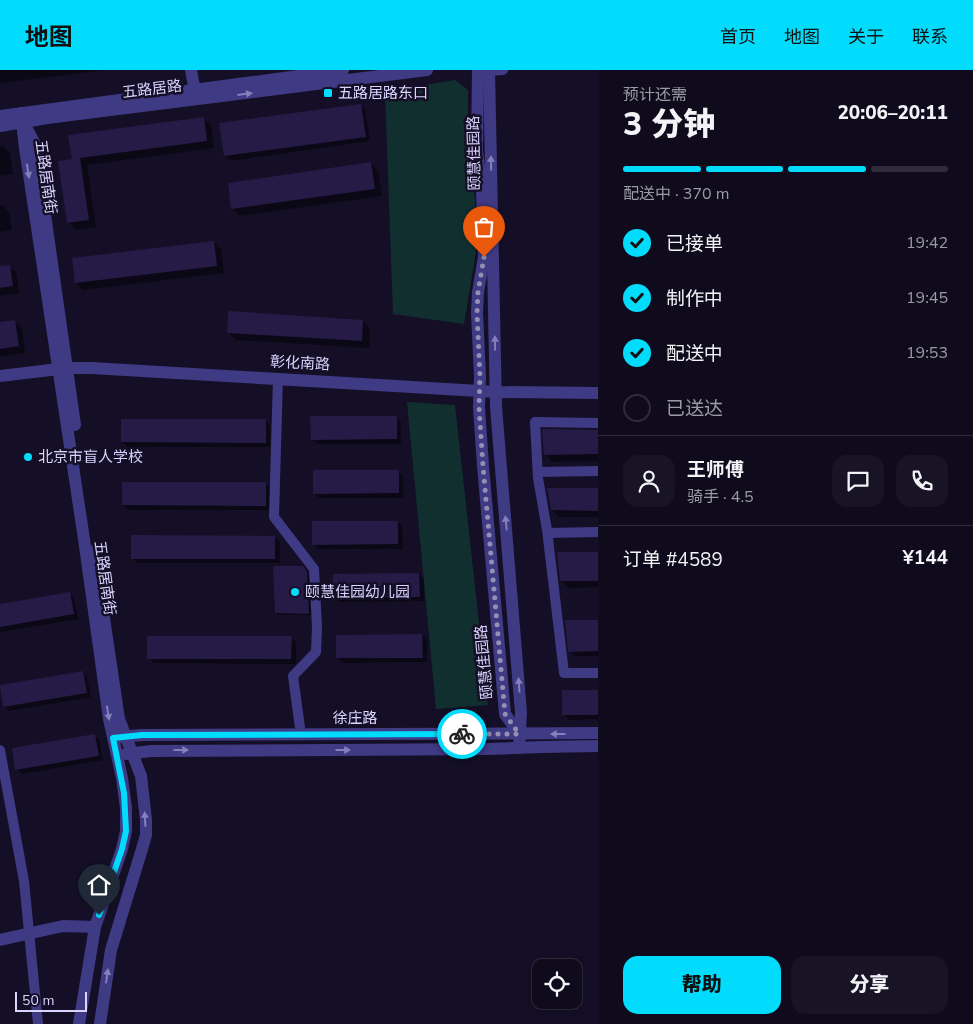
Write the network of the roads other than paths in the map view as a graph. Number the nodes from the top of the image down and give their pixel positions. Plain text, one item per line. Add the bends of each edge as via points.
1 (191, 70) edge
2 (343, 70) edge
3 (427, 70) edge
4 (485, 70) edge
5 (503, 70) edge
6 (195, 95) junction
7 (0, 116) edge
8 (22, 118) junction
9 (0, 126) edge
10 (67, 368) junction
11 (0, 376) edge
12 (278, 378) junction
13 (496, 392) junction
14 (598, 393) edge
15 (598, 423) edge
16 (598, 471) edge
17 (538, 472) junction
18 (598, 532) edge
19 (548, 533) junction
20 (598, 673) edge
21 (598, 733) edge
22 (519, 734) junction
23 (301, 735) junction
24 (126, 736) junction
25 (113, 738) junction
26 (598, 746) edge
27 (519, 748) junction
28 (0, 750) edge
29 (132, 753) junction
30 (116, 755) junction
31 (95, 927) junction
32 (29, 932) junction
33 (0, 940) edge
34 (38, 1024) edge
35 (79, 1024) edge
36 (100, 1024) edge

1 - 6 street
2 - 6 street, 五路居路
6 -> 3 street, 五路居路
4 - 5 street
13 -> 4 street, 颐慧佳园路
4 - 22 street, 颐慧佳园路 via 477,151 484,257 477,313 480,426 505,714
6 - 8 street, 五路居路 via 47,118
7 - 8 street, 五路居路
8 - 9 street, 五路居路
8 - 10 street, 五路居南街 via 34,144
8 -> 25 street, 五路居南街
10 - 11 street, 彰化南路
10 - 12 street, 彰化南路
10 - 24 street, 五路居南街 via 119,719
12 - 13 street, 彰化南路
12 - 23 street via 274,517 314,569 316,652 293,676
13 - 14 street, 彰化南路
22 -> 13 street, 颐慧佳园路 via 521,713
15 - 17 street via 535,422
16 - 17 street
17 - 19 street
18 - 19 street
19 - 20 street via 564,673
21 -> 22 street, 徐庄路
22 - 23 street, 徐庄路
22 - 27 street
23 - 24 street, 徐庄路
24 - 25 street, 徐庄路
24 - 29 street, 五路居南街
25 - 30 street, 五路居南街
26 - 27 street
29 -> 27 street via 151,750
28 - 32 street via 24,881
29 - 30 street
36 -> 29 street, 五路居南街 via 111,950 146,835 141,776
30 - 31 street, 五路居南街 via 126,808 126,831
31 - 32 street via 63,926
31 - 35 street, 五路居南街
32 - 33 street
32 - 34 street

